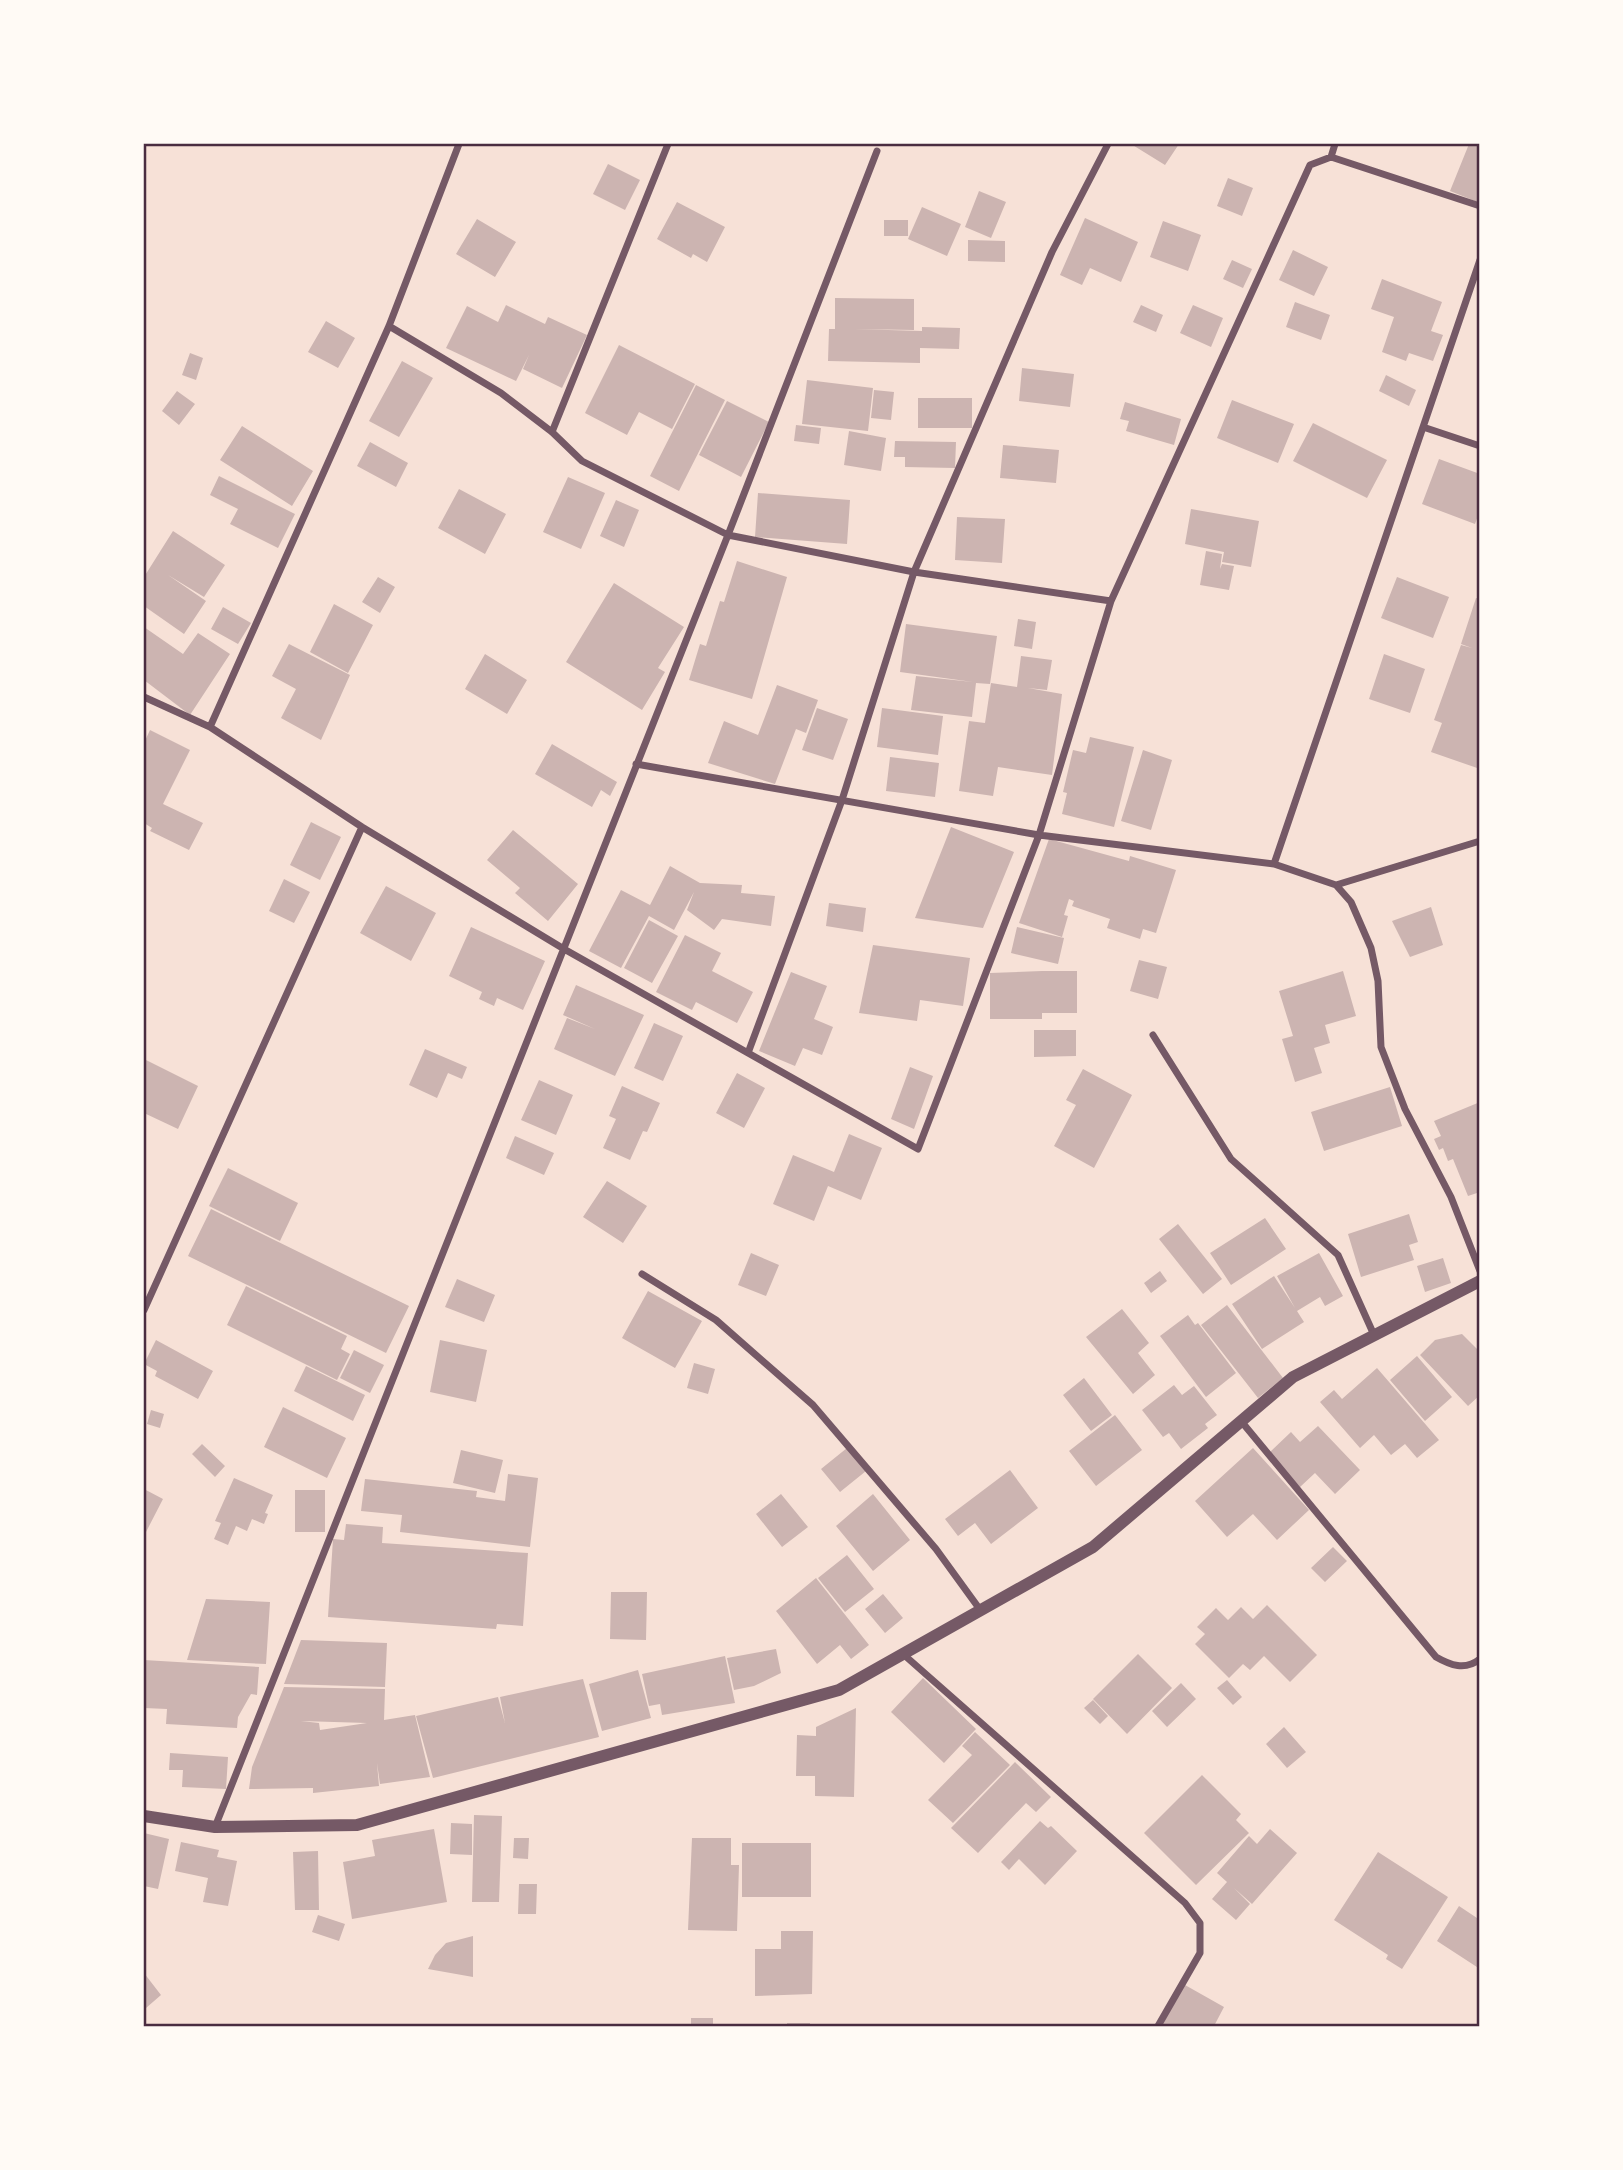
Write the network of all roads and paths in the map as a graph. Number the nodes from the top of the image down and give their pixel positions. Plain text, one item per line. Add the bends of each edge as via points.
1 (459, 144) edge
2 (668, 144) edge
3 (1108, 144) edge
4 (1335, 144) edge
5 (877, 151) dead end
6 (1331, 157) junction
7 (1479, 206) edge
8 (1479, 260) edge
9 (389, 326) junction
10 (1423, 427) junction
11 (552, 432) junction
12 (1479, 446) edge
13 (728, 535) junction
14 (914, 572) junction
15 (1111, 601) junction
16 (144, 696) edge
17 (210, 727) junction
18 (636, 764) junction
19 (842, 800) junction
20 (362, 827) junction
21 (1039, 835) junction
22 (1479, 841) edge
23 (1274, 864) junction
24 (1336, 885) junction
25 (564, 950) junction
26 (1153, 1035) dead end
27 (748, 1053) junction
28 (1479, 1271) edge
29 (642, 1274) dead end
30 (1479, 1281) edge
31 (144, 1310) edge
32 (1374, 1335) junction
33 (1241, 1421) junction
34 (981, 1611) junction
35 (903, 1654) junction
36 (1479, 1660) edge
37 (144, 1816) edge
38 (215, 1826) junction
39 (1158, 2026) edge

1 - 9 street
2 - 11 street
3 - 14 street via 1052,252
4 - 6 street
5 - 13 street
6 - 7 street
6 - 15 street via 1310,166
8 - 10 street
9 - 11 street via 501,393
9 - 17 street
10 - 12 street
10 - 23 street
11 - 13 street via 582,461
13 - 14 street
13 - 18 street
14 - 15 street
14 - 19 street
15 - 21 street
16 - 17 street
17 - 20 street
18 - 19 street
18 - 25 street
19 - 21 street
19 - 27 street
20 - 25 street
20 - 31 street
21 - 23 street
21 - 27 street via 918,1149
22 - 24 street
23 - 24 street
24 - 28 street via 1350,902 1371,948 1378,981 1381,1047 1405,1110 1451,1197
25 - 27 street
25 - 38 street
26 - 32 street via 1231,1159 1338,1255
29 - 34 street via 716,1320 813,1405 936,1549
30 - 32 street
32 - 33 street via 1293,1377
33 - 34 street via 1094,1548
33 - 36 street via 1436,1657 1454,1667
34 - 35 street
35 - 38 street via 839,1690 357,1825
35 - 39 street via 1185,1903 1200,1923 1200,1952
37 - 38 street

